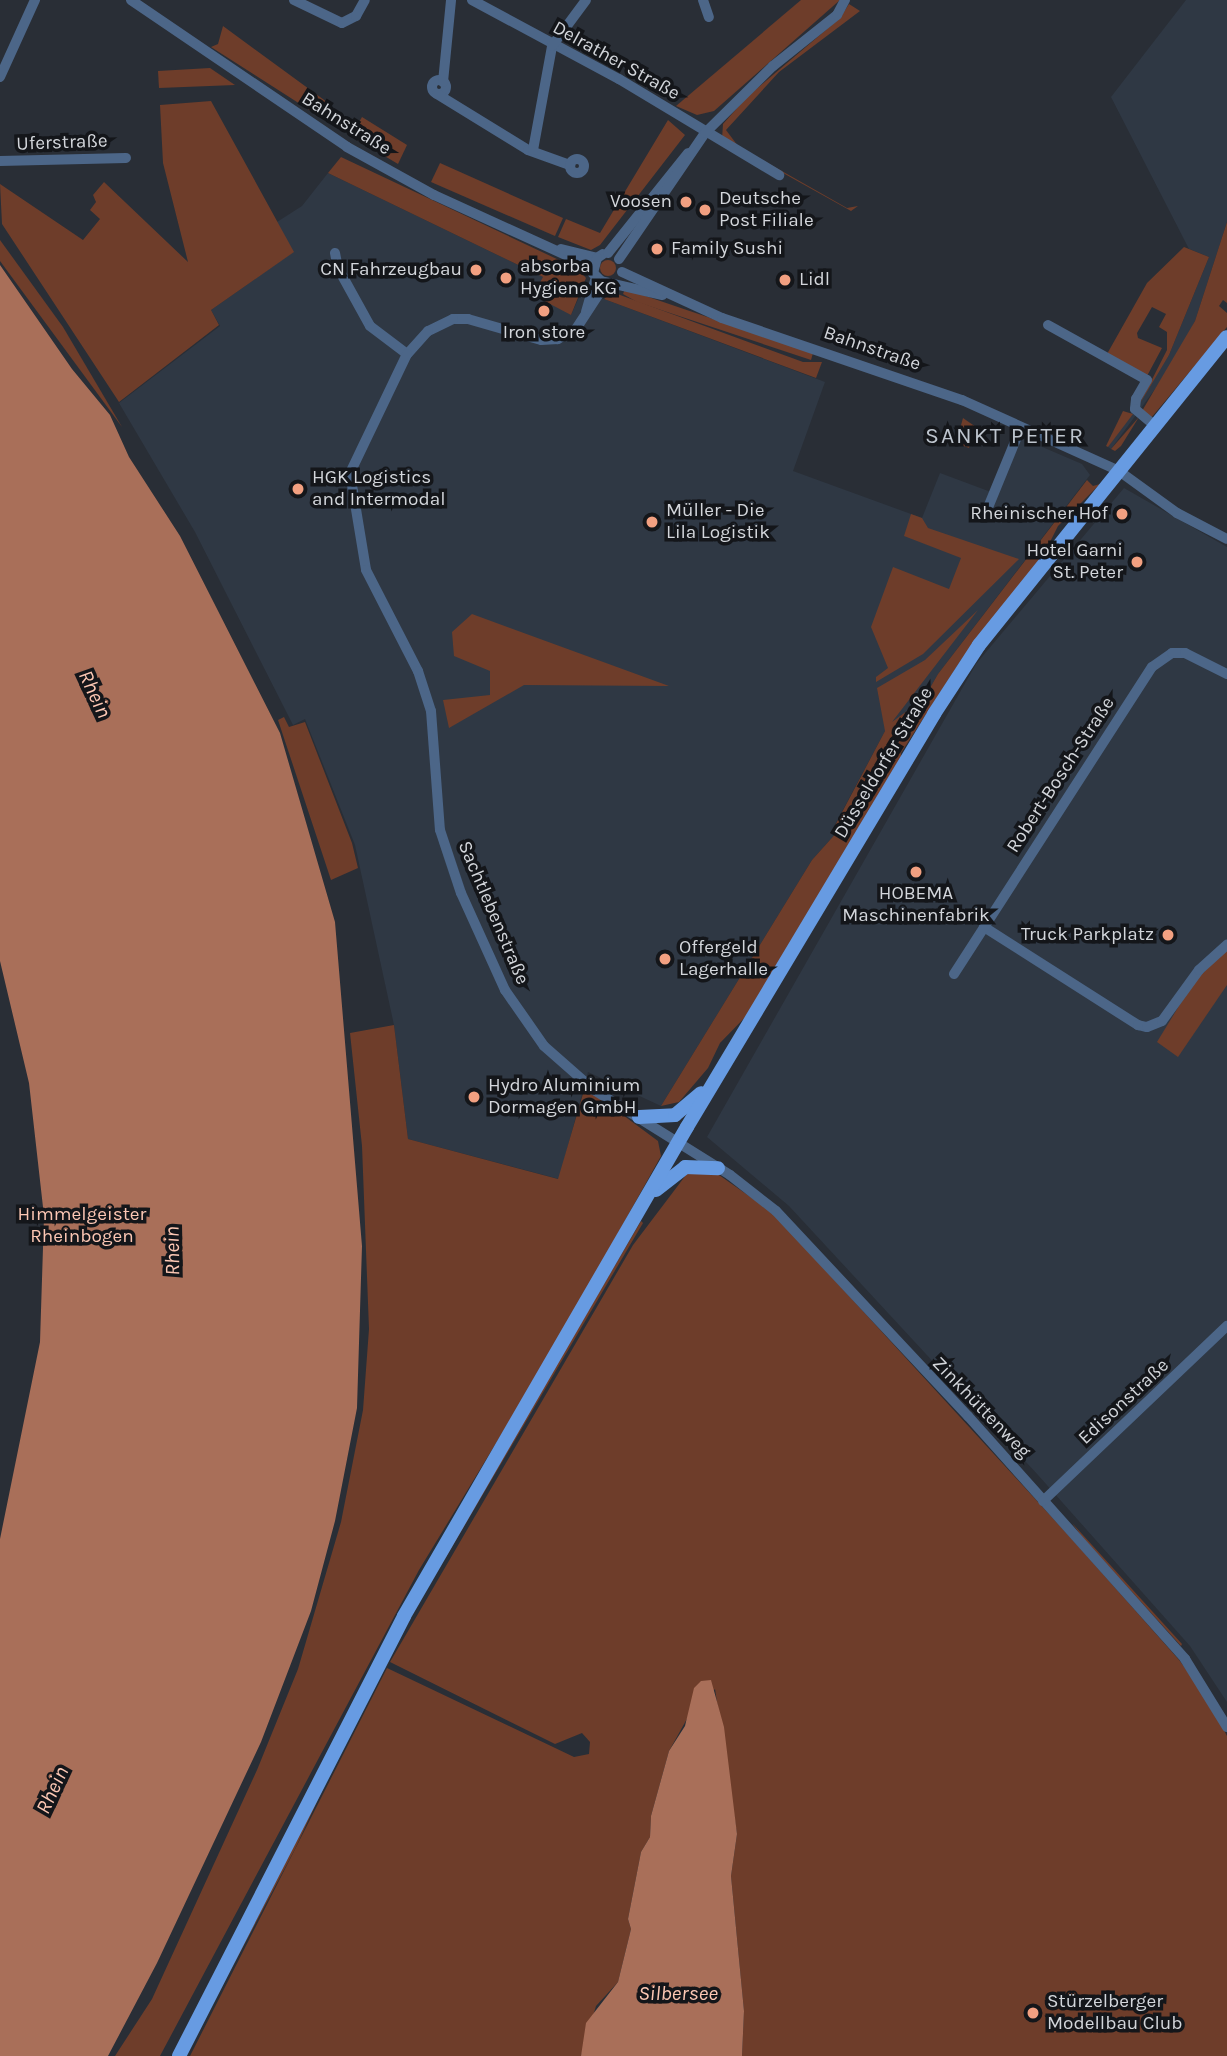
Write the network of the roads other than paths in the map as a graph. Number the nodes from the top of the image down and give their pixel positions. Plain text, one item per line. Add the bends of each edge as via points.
1 (36, 0) edge
2 (131, 0) edge
3 (294, 0) edge
4 (365, 0) edge
5 (450, 0) edge
6 (472, 0) edge
7 (586, 0) edge
8 (703, 0) edge
9 (845, 0) edge
10 (709, 17) dead end
11 (552, 46) junction
12 (0, 77) edge
13 (705, 133) junction
14 (695, 147) junction
15 (533, 150) junction
16 (126, 158) dead end
17 (0, 161) edge
18 (570, 165) dead end
19 (779, 175) dead end
20 (335, 253) dead end
21 (619, 259) junction
22 (602, 270) junction
23 (622, 272) junction
24 (669, 296) junction
25 (1048, 325) dead end
26 (1227, 337) edge
27 (407, 354) junction
28 (1155, 426) junction
29 (1021, 427) junction
30 (1119, 471) junction
31 (989, 505) dead end
32 (1227, 539) edge
33 (1227, 674) edge
34 (984, 927) junction
35 (1227, 945) edge
36 (954, 974) dead end
37 (716, 1081) junction
38 (639, 1116) junction
39 (679, 1142) junction
40 (718, 1168) junction
41 (646, 1197) junction
42 (1227, 1326) edge
43 (1043, 1501) junction
44 (1227, 1727) edge
45 (179, 2056) edge

1 - 12 street
2 - 22 street, Bahnstraße via 358,154 434,195
3 - 4 street via 342,23 356,16
5 - 15 street via 445,90 437,94
6 - 11 street, Delrather Straße
7 - 11 street
8 - 10 street
9 - 13 street via 837,15 773,66
11 - 13 street, Delrather Straße via 619,79
11 - 15 street
13 - 14 street
13 - 19 street, Delrather Straße
14 - 21 street
14 - 22 street via 676,163
15 - 18 street
16 - 17 street, Uferstraße
20 - 27 street via 338,268 370,326
21 - 22 street, Bahnstraße
21 - 23 street
22 - 23 street
22 - 24 street, Bahnstraße
22 - 27 street, Sachtlebenstraße via 585,316 572,332 547,340 489,322 453,319 428,331
23 - 24 street, Bahnstraße
24 - 29 street, Bahnstraße via 764,333 898,375
25 - 28 street via 1147,380 1136,399 1136,409
26 - 28 main road, Düsseldorfer Straße
27 - 38 street, Sachtlebenstraße via 353,463 350,491 366,570 418,671 431,711 446,854 500,980 525,1022 568,1070
28 - 30 main road, Düsseldorfer Straße
29 - 30 street, Bahnstraße
29 - 31 street
30 - 32 street, Bahnstraße via 1177,513
30 - 37 main road, Düsseldorfer Straße via 959,674
33 - 34 street, Robert-Bosch-Straße via 1185,653 1172,653 1152,667
34 - 35 street via 1138,1026 1154,1025 1169,1014 1199,970
34 - 36 street, Robert-Bosch-Straße
37 - 38 main road via 675,1115
37 - 39 main road, Düsseldorfer Straße
38 - 39 street, Sachtlebenstraße
39 - 40 street, Zinkhüttenweg
39 - 41 main road, Düsseldorfer Straße
40 - 41 main road via 685,1167
40 - 43 street, Zinkhüttenweg via 756,1193 795,1230
41 - 45 main road, Düsseldorfer Straße via 391,1639
42 - 43 street, Edisonstraße
43 - 44 street, Zinkhüttenweg via 1198,1674

